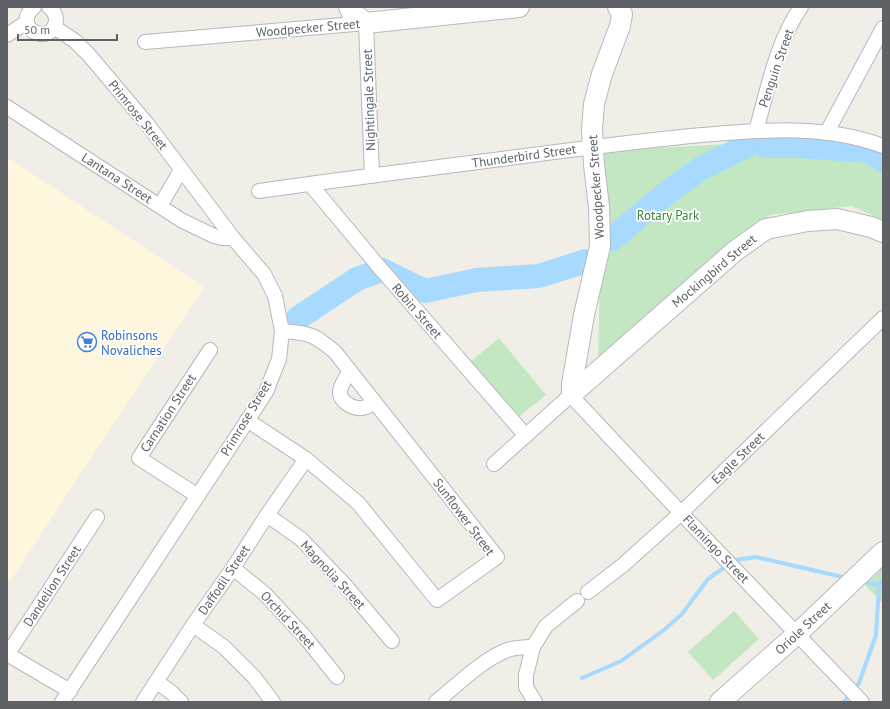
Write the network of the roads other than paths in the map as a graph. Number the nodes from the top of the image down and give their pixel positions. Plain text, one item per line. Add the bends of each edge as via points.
1 (34, 7) edge
2 (49, 7) edge
3 (349, 7) edge
4 (519, 7) edge
5 (618, 7) edge
6 (801, 7) edge
7 (27, 22) junction
8 (366, 23) junction
9 (54, 27) junction
10 (883, 28) edge
11 (7, 35) edge
12 (145, 42) dead end
13 (7, 107) edge
14 (756, 130) junction
15 (827, 132) junction
16 (883, 146) edge
17 (593, 155) junction
18 (181, 170) junction
19 (372, 176) junction
20 (310, 184) junction
21 (259, 191) dead end
22 (160, 206) junction
23 (883, 232) edge
24 (233, 238) junction
25 (883, 318) edge
26 (282, 331) junction
27 (210, 350) dead end
28 (350, 371) junction
29 (572, 394) junction
30 (374, 401) junction
31 (247, 420) junction
32 (526, 436) junction
33 (306, 459) junction
34 (494, 464) dead end
35 (198, 496) junction
36 (681, 513) junction
37 (267, 515) junction
38 (97, 517) dead end
39 (883, 552) edge
40 (233, 568) junction
41 (588, 592) dead end
42 (577, 601) dead end
43 (193, 625) junction
44 (797, 634) junction
45 (392, 641) dead end
46 (533, 647) junction
47 (7, 654) edge
48 (337, 677) dead end
49 (157, 682) junction
50 (66, 696) edge
51 (142, 702) edge
52 (181, 702) edge
53 (273, 702) edge
54 (436, 702) edge
55 (535, 702) edge
56 (720, 702) edge
57 (862, 702) edge

1 - 7 street via 29,11
2 - 9 street via 55,15
3 - 8 street via 352,13
4 - 8 street, Woodpecker Street
5 - 17 street, Woodpecker Street via 622,14 620,26 594,104
6 - 14 street, Penguin Street via 782,44
7 - 9 street via 29,28 38,34 50,32
7 - 11 street
8 - 12 street, Woodpecker Street
8 - 19 street, Nightingale Street
9 - 18 street, Primrose Street via 75,41 89,55 148,125
10 - 15 street
13 - 22 street, Lantana Street
14 - 15 street, Thunderbird Street
14 - 17 street, Thunderbird Street via 676,138
15 - 16 street, Thunderbird Street via 853,136
17 - 19 street, Thunderbird Street
17 - 29 street, Woodpecker Street via 599,206 600,246 584,315
18 - 22 street
18 - 24 street, Primrose Street
19 - 20 street, Thunderbird Street
20 - 21 street, Thunderbird Street
20 - 32 street, Robin Street
22 - 24 street, Lantana Street via 181,220 214,236
23 - 29 street, Mockingbird Street via 837,218 808,220 766,229 735,251
24 - 26 street, Primrose Street via 264,274 275,296
25 - 36 street, Eagle Street
26 - 28 street, Sunflower Street via 306,333 321,340 335,352
26 - 31 street, Primrose Street via 279,359 266,392
27 - 35 street, Carnation Street via 139,458
28 - 30 street, Sunflower Street
28 - 30 street via 340,392 343,401 359,408 366,407
29 - 32 street
29 - 36 street, Flamingo Street
30 - 33 street, Sunflower Street via 497,557 437,600 358,502
31 - 33 street, Sunflower Street
31 - 35 street, Primrose Street
32 - 34 street
33 - 37 street, Daffodil Street
35 - 50 street, Primrose Street
36 - 41 street, Eagle Street via 623,565
36 - 44 street, Flamingo Street
37 - 40 street, Daffodil Street
37 - 45 street, Magnolia Street via 301,539 344,584
38 - 47 street, Dandelion Street
39 - 44 street, Oriole Street
40 - 43 street, Daffodil Street
40 - 48 street, Orchid Street via 269,598
42 - 46 street via 546,626
43 - 49 street, Daffodil Street
43 - 53 street via 224,647 254,677
44 - 56 street, Oriole Street
44 - 57 street, Flamingo Street
46 - 54 street via 507,650 493,657
46 - 55 street via 526,675 526,687
47 - 50 street
49 - 51 street, Daffodil Street
49 - 52 street

